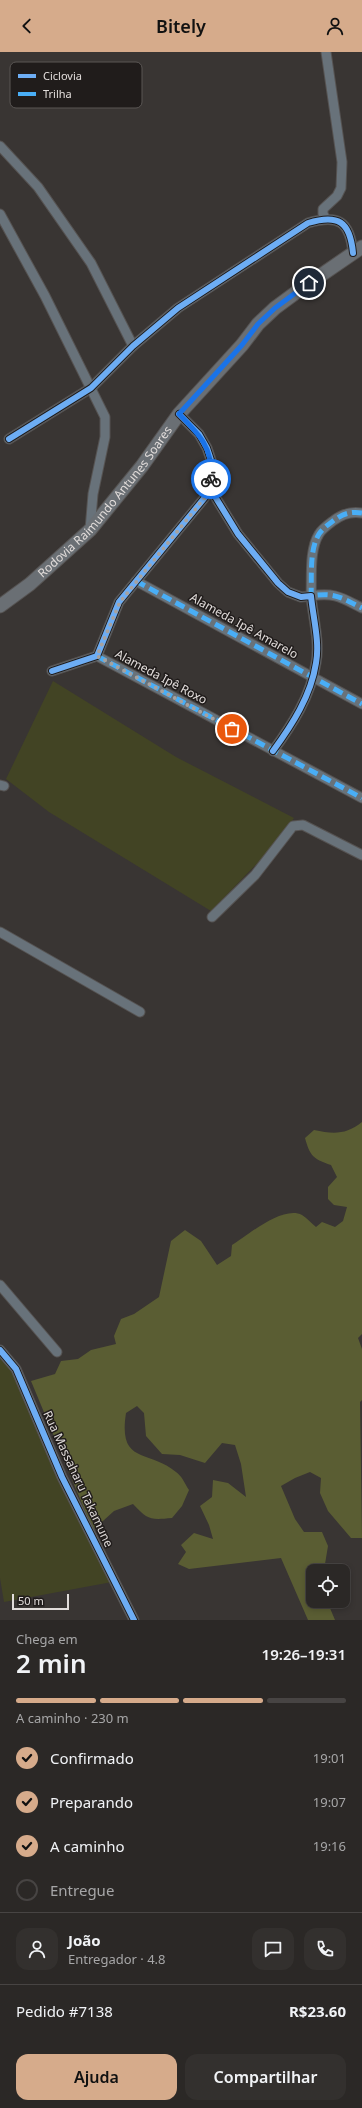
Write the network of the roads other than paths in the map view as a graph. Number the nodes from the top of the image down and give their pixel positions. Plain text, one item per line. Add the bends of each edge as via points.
1 (326, 52) edge
2 (0, 146) edge
3 (0, 214) edge
4 (326, 219) junction
5 (358, 250) edge
6 (133, 346) junction
7 (91, 388) junction
8 (179, 414) junction
9 (9, 438) dead end
10 (211, 490) junction
11 (362, 513) edge
12 (90, 530) junction
13 (136, 581) junction
14 (311, 596) junction
15 (0, 606) edge
16 (362, 608) edge
17 (97, 656) junction
18 (52, 671) dead end
19 (313, 678) junction
20 (362, 704) edge
21 (273, 751) junction
22 (362, 798) edge
23 (362, 855) edge
24 (212, 917) dead end
25 (0, 932) edge
26 (140, 1012) dead end
27 (0, 1285) edge
28 (0, 1350) edge
29 (57, 1352) dead end
30 (134, 1620) edge

1 - 4 street via 342,162 342,180 337,196 323,209
2 - 6 street via 38,187 91,263
3 - 7 street
4 - 5 street via 334,219 343,224
4 - 6 street via 308,223 229,273 178,308
5 - 8 highway, Rodovia Raimundo Antunes Soares via 275,308
6 - 7 street
7 - 9 street
7 - 12 street via 105,417 106,426 93,494
8 - 10 street via 199,434 207,448 212,463
8 - 12 highway, Rodovia Raimundo Antunes Soares via 142,466
10 - 13 street
10 - 14 street via 238,534 278,583 288,592 301,597
11 - 14 street via 350,512 338,517 319,533 314,546
12 - 15 highway, Rodovia Raimundo Antunes Soares via 30,584
13 - 17 street via 120,602
13 - 19 street, Alameda Ipê Amarelo
14 - 16 street via 326,593 337,595
14 - 19 street via 317,662
17 - 18 street
17 - 21 street, Alameda Ipê Roxo
19 - 20 street, Alameda Ipê Amarelo
19 - 21 street via 290,728
21 - 22 street, Alameda Ipê Roxo
23 - 24 street via 303,825 293,826 255,875
25 - 26 street
27 - 29 street
28 - 30 street, Rua Massaharu Takamune via 16,1369 62,1477

